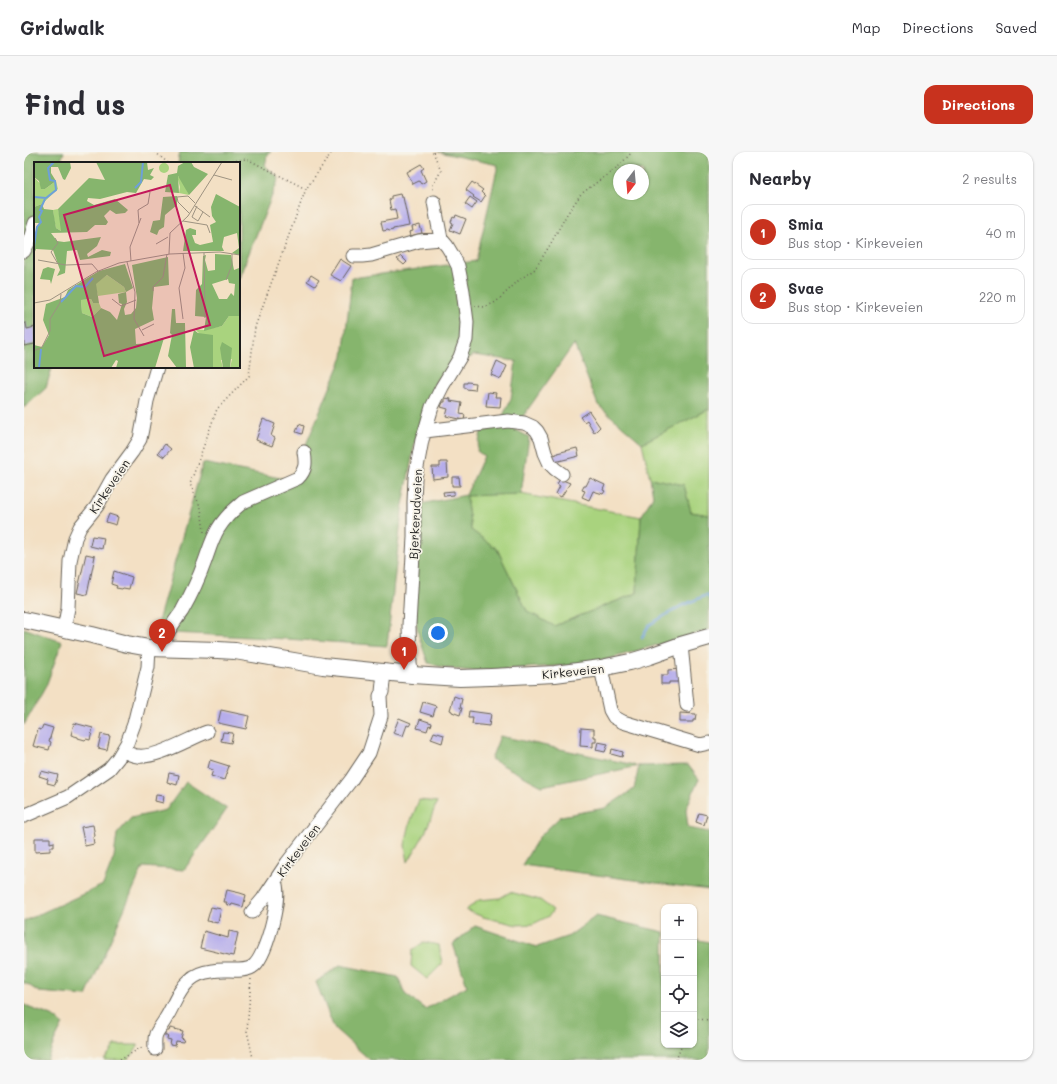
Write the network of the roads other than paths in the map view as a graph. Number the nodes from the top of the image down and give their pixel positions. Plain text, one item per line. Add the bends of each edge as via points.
1 (434, 202) road end
2 (34, 226) edge
3 (441, 239) junction
4 (24, 251) edge
5 (354, 256) dead end
6 (157, 368) edge
7 (425, 431) junction
8 (304, 452) dead end
9 (562, 474) dead end
10 (24, 620) edge
11 (64, 629) junction
12 (709, 637) edge
13 (681, 645) junction
14 (156, 648) junction
15 (602, 668) junction
16 (384, 672) junction
17 (412, 675) junction
18 (687, 705) dead end
19 (207, 732) dead end
20 (706, 747) edge
21 (123, 750) junction
22 (24, 816) edge
23 (275, 882) junction
24 (252, 912) dead end
25 (155, 1049) dead end

1 - 3 street, Bjerkerudveien
2 - 4 street
3 - 5 street via 419,241 371,255
3 - 7 street, Bjerkerudveien via 458,266 467,322 466,340 460,357 432,406
6 - 11 street, Kirkeveien via 140,439 112,479 104,496 80,526 75,538 70,561 68,608
7 - 9 street via 508,421 524,423 537,430 550,464
7 - 17 street, Bjerkerudveien via 415,478 409,625
8 - 14 street via 306,463 298,478 237,506 218,528 190,597 162,644
10 - 11 main road, Kirkeveien
11 - 14 main road, Kirkeveien
12 - 13 main road, Kirkeveien
13 - 15 main road, Kirkeveien via 644,658
13 - 18 street
14 - 16 main road, Kirkeveien via 235,651 323,666
14 - 21 street via 148,667 134,724
15 - 17 main road, Kirkeveien via 555,674 491,677
15 - 20 street via 610,710 614,717
16 - 17 main road, Kirkeveien
16 - 23 street, Kirkeveien via 380,696 381,716 369,753
19 - 21 street via 155,754 139,756
21 - 22 street via 109,769 68,797
23 - 24 street
23 - 25 street, Kirkeveien via 276,898 272,924 257,963 246,969 219,969 197,974 189,980 157,1033

